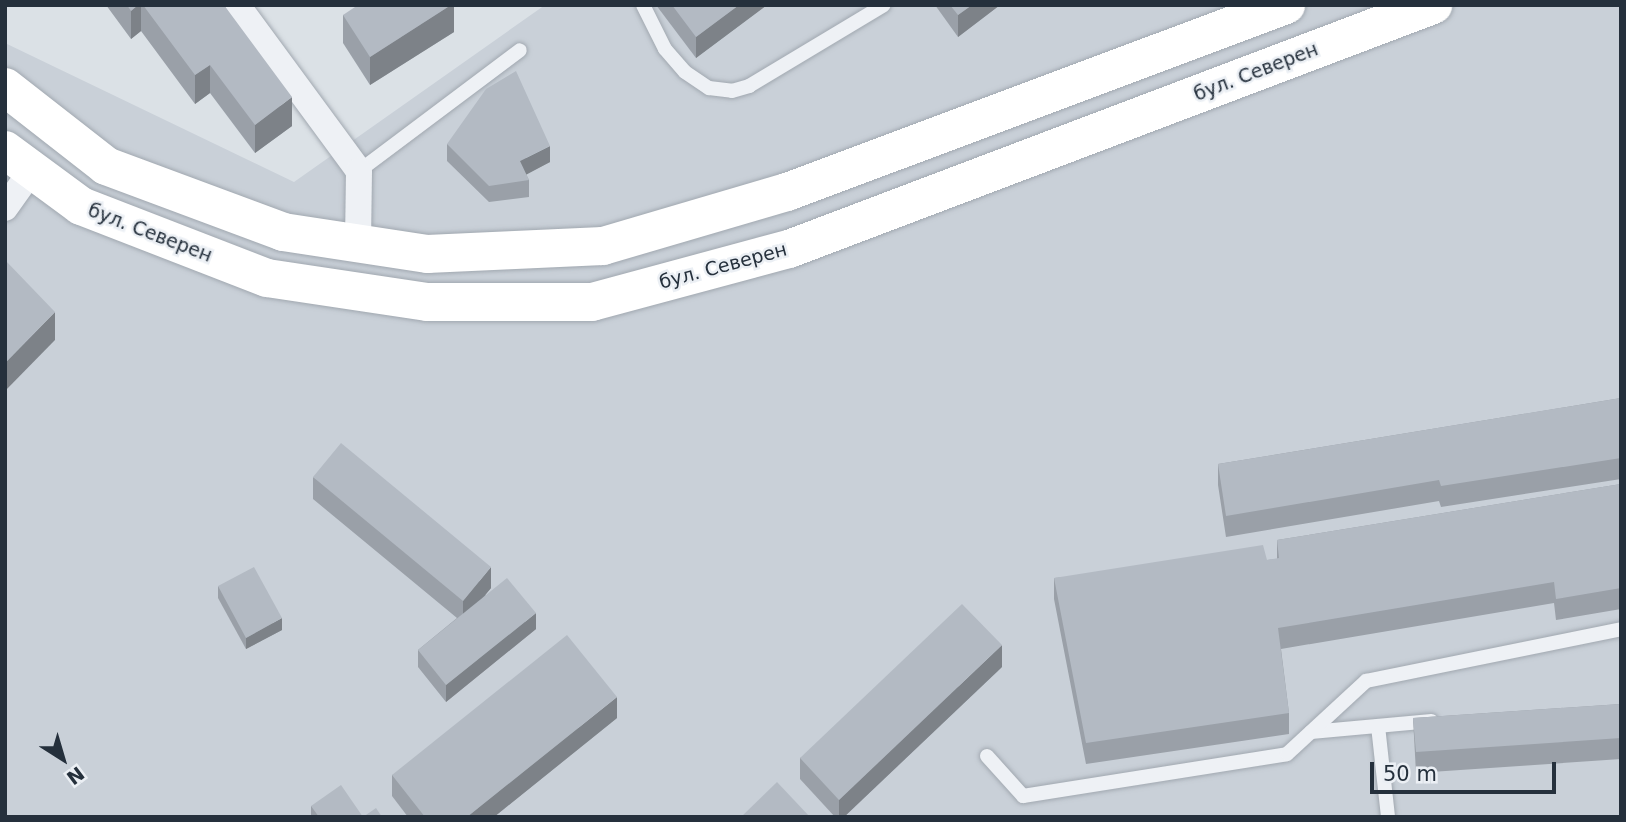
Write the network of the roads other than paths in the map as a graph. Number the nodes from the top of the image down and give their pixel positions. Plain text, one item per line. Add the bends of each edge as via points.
1 (237, 5) edge
2 (643, 5) edge
3 (884, 5) edge
4 (1286, 5) edge
5 (1433, 5) edge
6 (520, 50) dead end
7 (5, 86) edge
8 (19, 160) edge
9 (359, 171) junction
10 (5, 208) edge
11 (358, 243) junction
12 (1621, 629) edge
13 (1445, 720) edge
14 (1378, 726) junction
15 (1311, 732) junction
16 (987, 756) dead end
17 (1388, 817) edge

1 - 9 street
2 - 3 lane via 665,49 685,72 709,88 732,91 749,86
4 - 11 main road via 787,192 603,246 427,254
5 - 8 main road, бул. Северен via 789,249 593,302 427,302 267,278 81,206
6 - 9 lane
7 - 11 main road via 106,166 283,232
8 - 10 street
9 - 11 street
12 - 15 lane via 1366,681
13 - 14 lane
14 - 15 lane
14 - 17 lane
15 - 16 lane via 1287,754 1023,796

